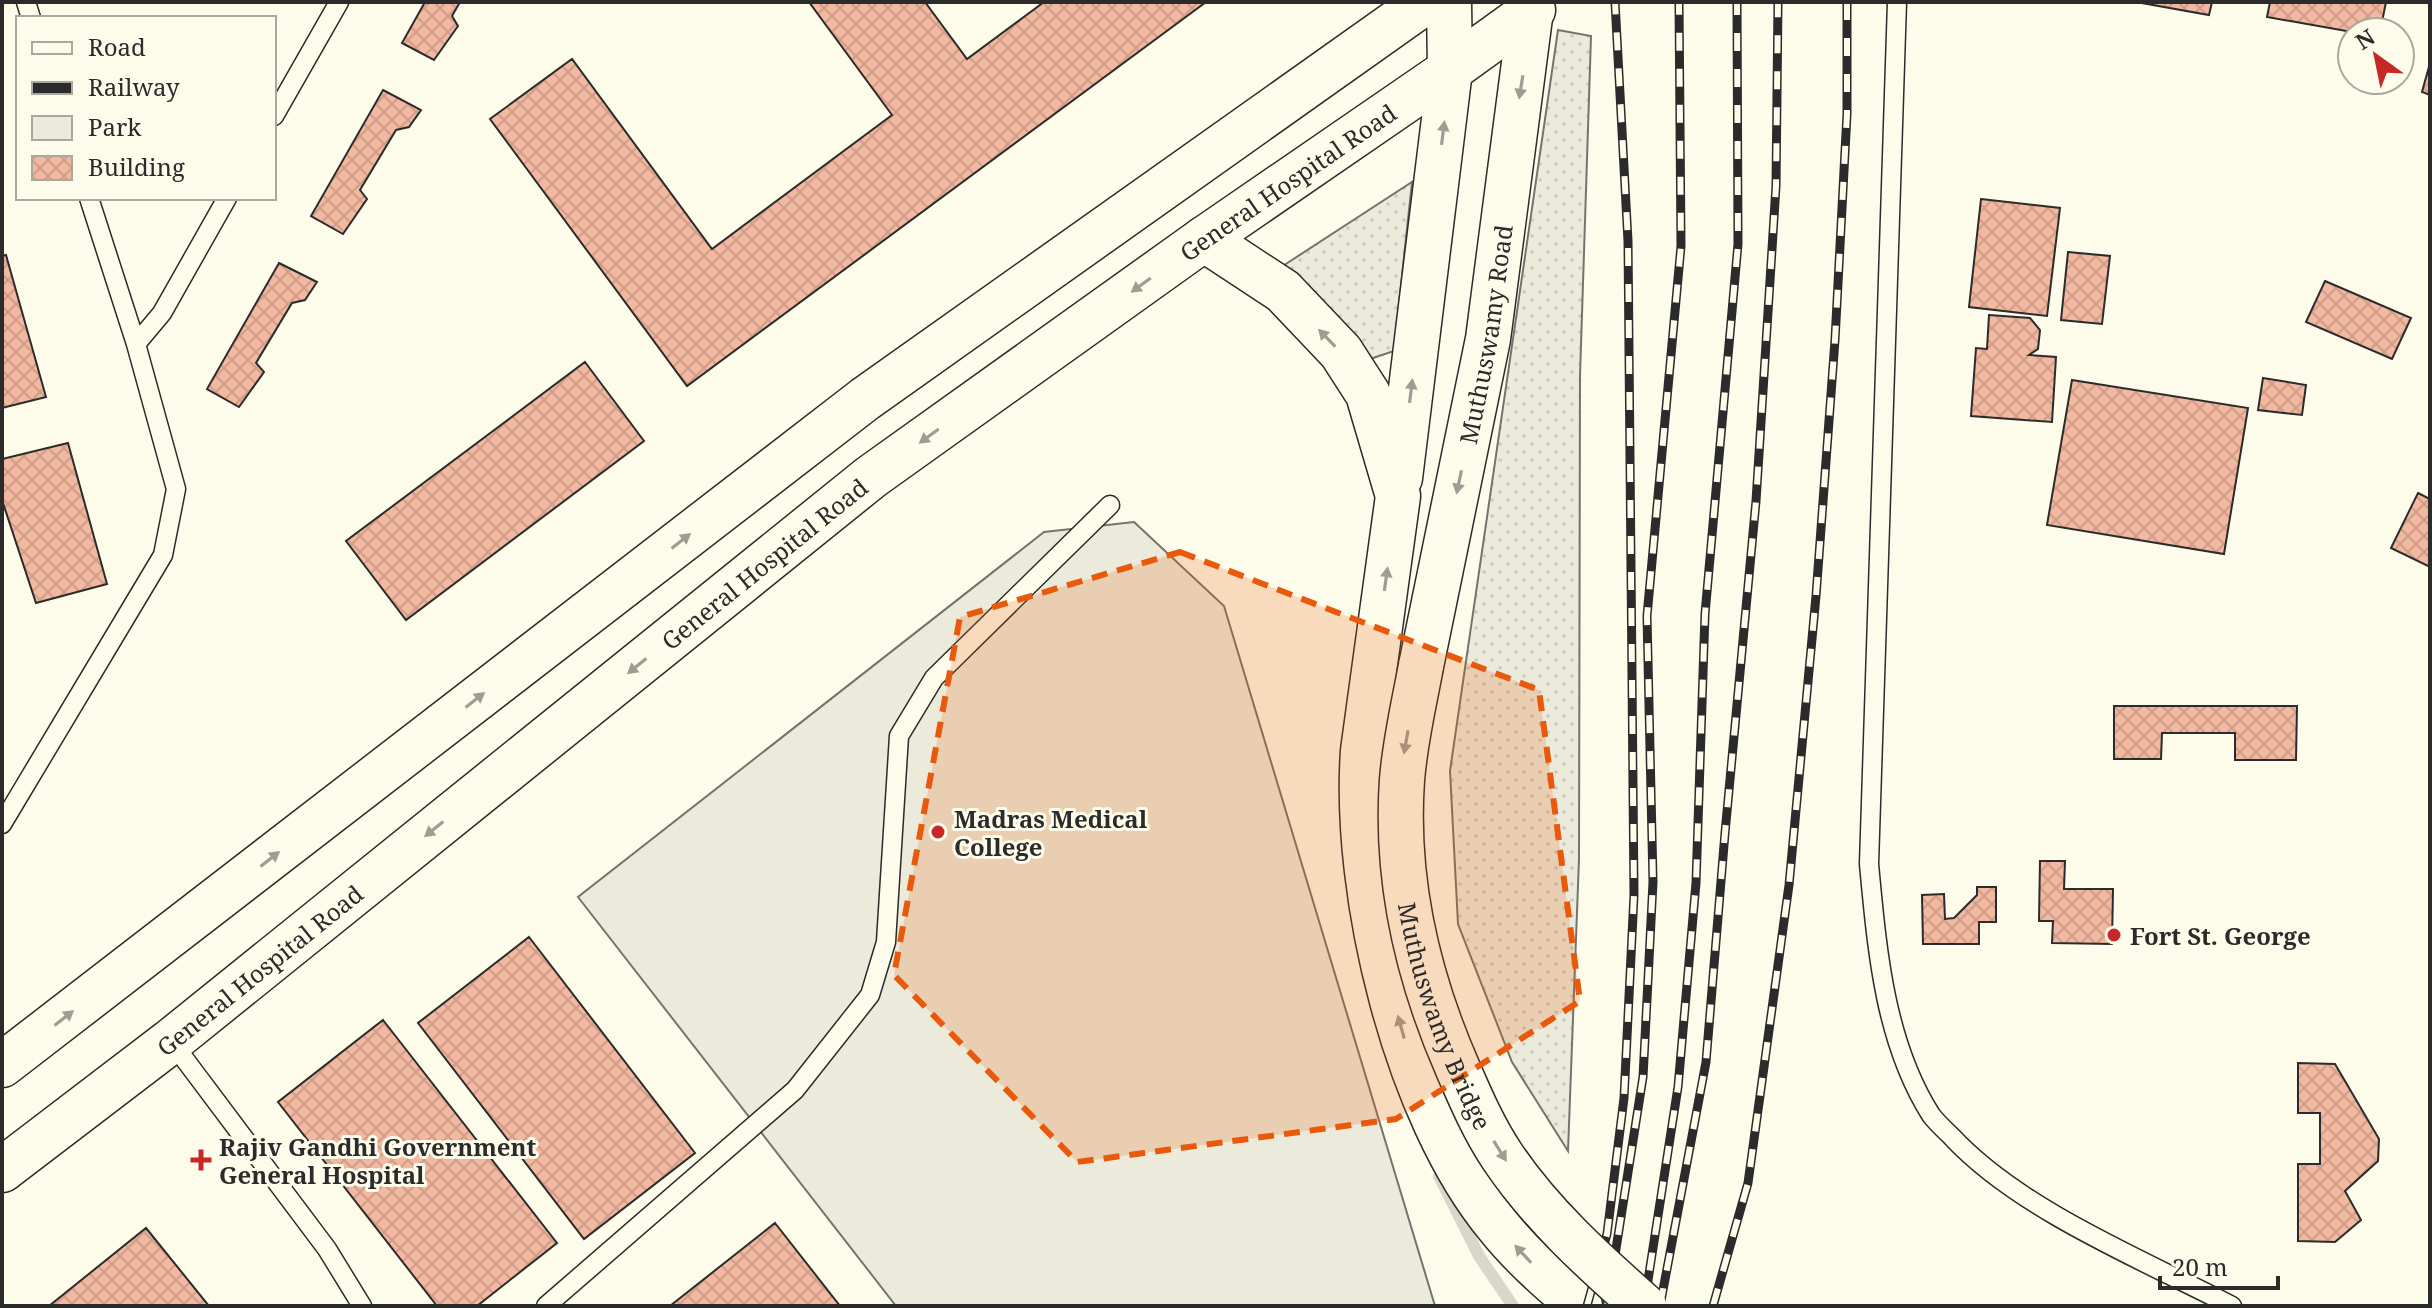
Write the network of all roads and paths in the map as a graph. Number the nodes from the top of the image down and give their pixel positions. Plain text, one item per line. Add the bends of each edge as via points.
1 (339, 2) edge
2 (1425, 2) edge
3 (1449, 2) edge
4 (1897, 2) edge
5 (1523, 5) edge
6 (1450, 70) junction
7 (276, 112) edge
8 (90, 200) edge
9 (226, 200) edge
10 (1204, 239) junction
11 (136, 344) junction
12 (1398, 496) junction
13 (1110, 505) dead end
14 (1421, 666) joint
15 (2, 824) edge
16 (171, 1041) junction
17 (2, 1065) edge
18 (2, 1170) edge
19 (362, 1306) edge
20 (546, 1306) edge
21 (1580, 1306) edge
22 (1644, 1306) edge
23 (2232, 1306) edge

1 - 7 lane
17 -> 2 main road via 865,399
3 - 6 main road
4 - 23 lane via 1869,864 1878,958 1892,1020 1932,1117 1964,1151 2069,1223
5 - 6 main road, General Hospital Road
5 -> 14 main road, Muthuswamy Road via 1488,339
6 - 10 main road, General Hospital Road
12 -> 6 main road
8 - 11 lane
9 - 11 lane via 162,313
12 -> 10 main road via 1368,394 1341,352 1283,291
10 -> 16 main road, General Hospital Road via 871,477
11 - 15 lane via 176,489 163,555
21 -> 12 main road, Muthuswamy Bridge via 1536,1268 1469,1187 1407,1046 1377,934 1360,805
13 - 20 lane via 934,678 899,736 886,942 870,995 795,1090
14 -> 22 main road, Muthuswamy Bridge, bridge via 1405,751 1402,845 1411,923 1434,1009 1472,1103 1501,1155 1533,1197
16 - 18 main road, General Hospital Road
16 - 19 lane via 327,1249

